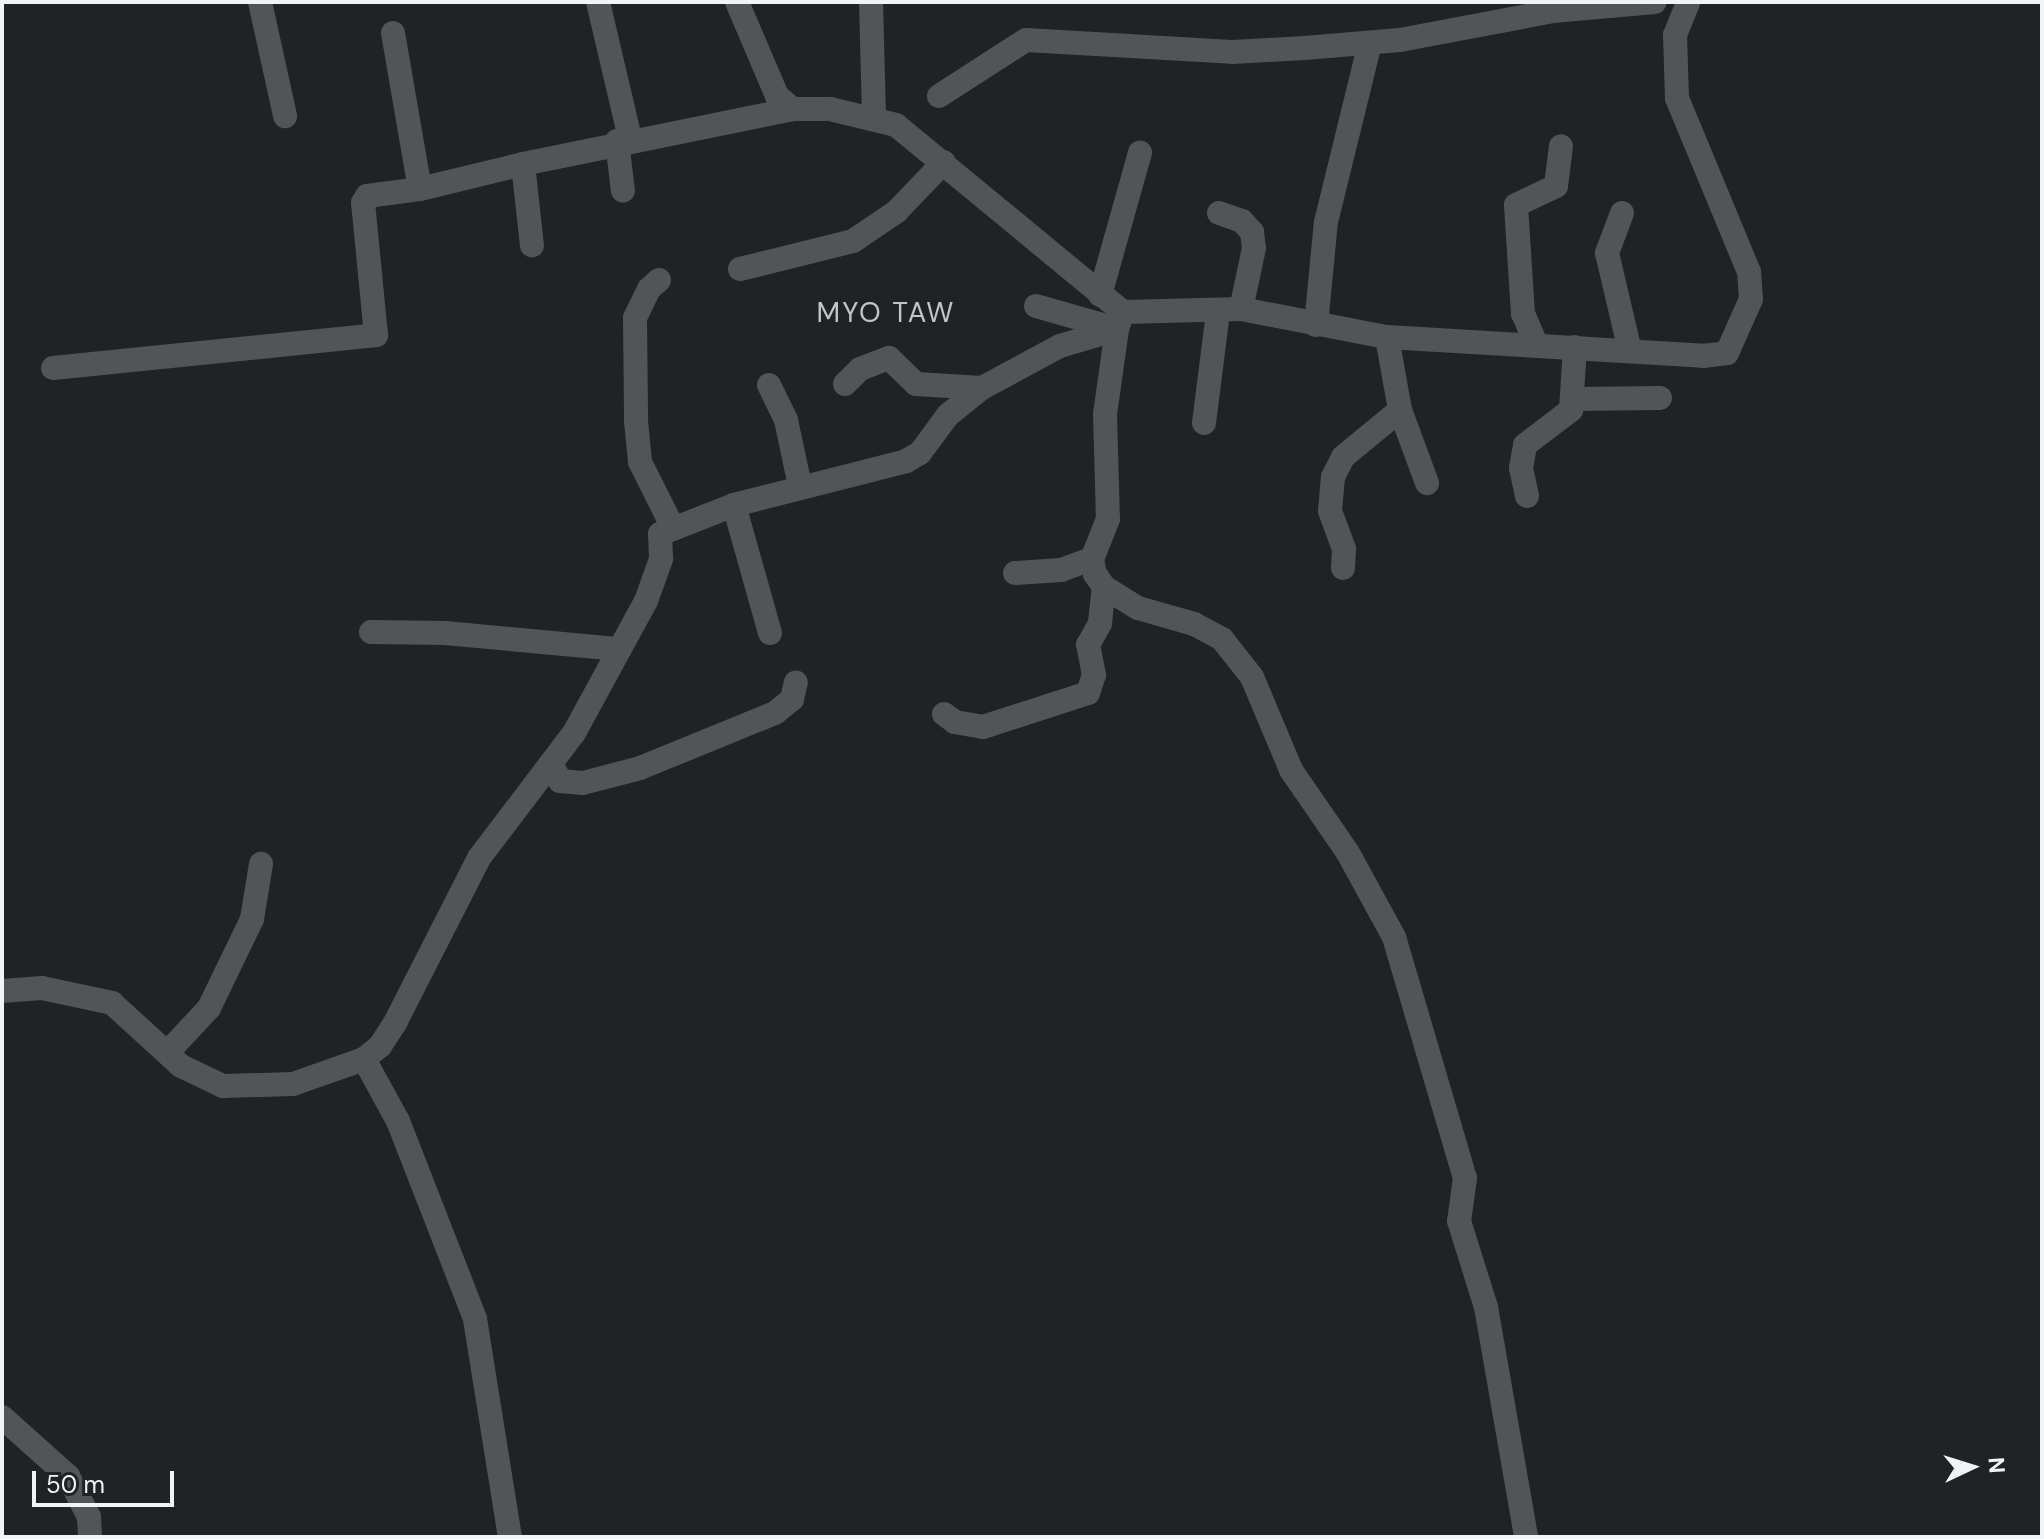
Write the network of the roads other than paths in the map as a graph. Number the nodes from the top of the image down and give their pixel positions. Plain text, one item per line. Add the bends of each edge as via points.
1 (260, 2) edge
2 (598, 2) edge
3 (737, 2) edge
4 (871, 2) edge
5 (1655, 2) edge
6 (1688, 2) edge
7 (1551, 7) edge
8 (393, 33) dead end
9 (1370, 43) junction
10 (939, 96) dead end
11 (793, 109) junction
12 (285, 116) dead end
13 (874, 116) junction
14 (624, 140) junction
15 (1561, 146) dead end
16 (1140, 153) dead end
17 (944, 162) junction
18 (523, 164) junction
19 (420, 189) junction
20 (623, 191) dead end
21 (1219, 213) dead end
22 (1622, 213) dead end
23 (532, 246) dead end
24 (740, 269) dead end
25 (659, 280) dead end
26 (1100, 295) junction
27 (1036, 306) dead end
28 (1230, 310) junction
29 (1120, 320) junction
30 (1316, 325) junction
31 (1387, 337) junction
32 (1536, 344) junction
33 (1575, 347) junction
34 (1630, 351) junction
35 (53, 368) dead end
36 (845, 384) dead end
37 (769, 385) dead end
38 (982, 388) junction
39 (1660, 398) dead end
40 (1574, 399) junction
41 (1400, 410) junction
42 (1204, 423) dead end
43 (1427, 483) dead end
44 (800, 486) junction
45 (1527, 496) dead end
46 (734, 505) junction
47 (673, 528) junction
48 (1092, 559) junction
49 (1343, 568) dead end
50 (1015, 573) dead end
51 (1104, 587) junction
52 (371, 632) dead end
53 (770, 633) dead end
54 (619, 649) junction
55 (796, 682) dead end
56 (944, 714) dead end
57 (551, 763) junction
58 (261, 864) dead end
59 (2, 991) edge
60 (168, 1052) junction
61 (364, 1059) junction
62 (2, 1417) edge
63 (90, 1537) edge
64 (510, 1537) edge
65 (1526, 1537) edge

1 - 12 street
2 - 14 street
3 - 11 street via 777,96
4 - 13 street
5 - 7 street
6 - 34 street via 1675,35 1677,98 1739,245 1751,299 1727,353
7 - 9 street
8 - 19 street
9 - 10 street via 1232,52 1026,40
9 - 30 street via 1326,222
11 - 13 street
11 - 14 street
13 - 17 street via 896,125
14 - 18 street
14 - 20 street
15 - 32 street via 1556,186 1516,205 1523,314
16 - 26 street
17 - 24 street via 896,212 853,241
17 - 26 street
18 - 19 street
18 - 23 street
19 - 35 street via 367,196 363,203 376,335
21 - 28 street via 1242,221 1252,232 1254,248
22 - 34 street via 1607,253
25 - 47 street via 635,318 636,421 640,462
26 - 29 street
27 - 29 street
28 - 29 street
28 - 30 street
28 - 42 street
29 - 38 street
29 - 48 street via 1105,414 1108,519
30 - 31 street
31 - 32 street
31 - 41 street
32 - 33 street
33 - 34 street
33 - 40 street
36 - 38 street via 860,369 889,358 916,384
37 - 44 street via 786,420
38 - 44 street via 948,415 920,453 906,461
39 - 40 street
40 - 45 street via 1566,417 1542,428 1525,445 1521,468
41 - 43 street
41 - 49 street via 1343,457 1333,477 1330,511 1344,549
44 - 46 street
46 - 47 street
46 - 53 street
47 - 54 street via 660,534 655,579
48 - 50 street via 1061,570
48 - 51 street
51 - 56 street via 1100,623 1088,645 1094,675 1088,693 983,727 955,722
51 - 65 street via 1147,613 1194,624 1222,639 1252,677 1291,770 1348,853 1394,937 1465,1178 1459,1221 1486,1307
52 - 54 street via 445,633
54 - 57 street via 574,733
55 - 57 street via 792,699 775,713 640,768 583,783 560,781
57 - 61 street via 479,858 396,1021
58 - 60 street via 252,919 209,1008
59 - 60 street via 42,988 112,1003
60 - 61 street via 201,1079 258,1088 293,1084
61 - 64 street via 398,1121 475,1319
62 - 63 street via 68,1476 89,1517

